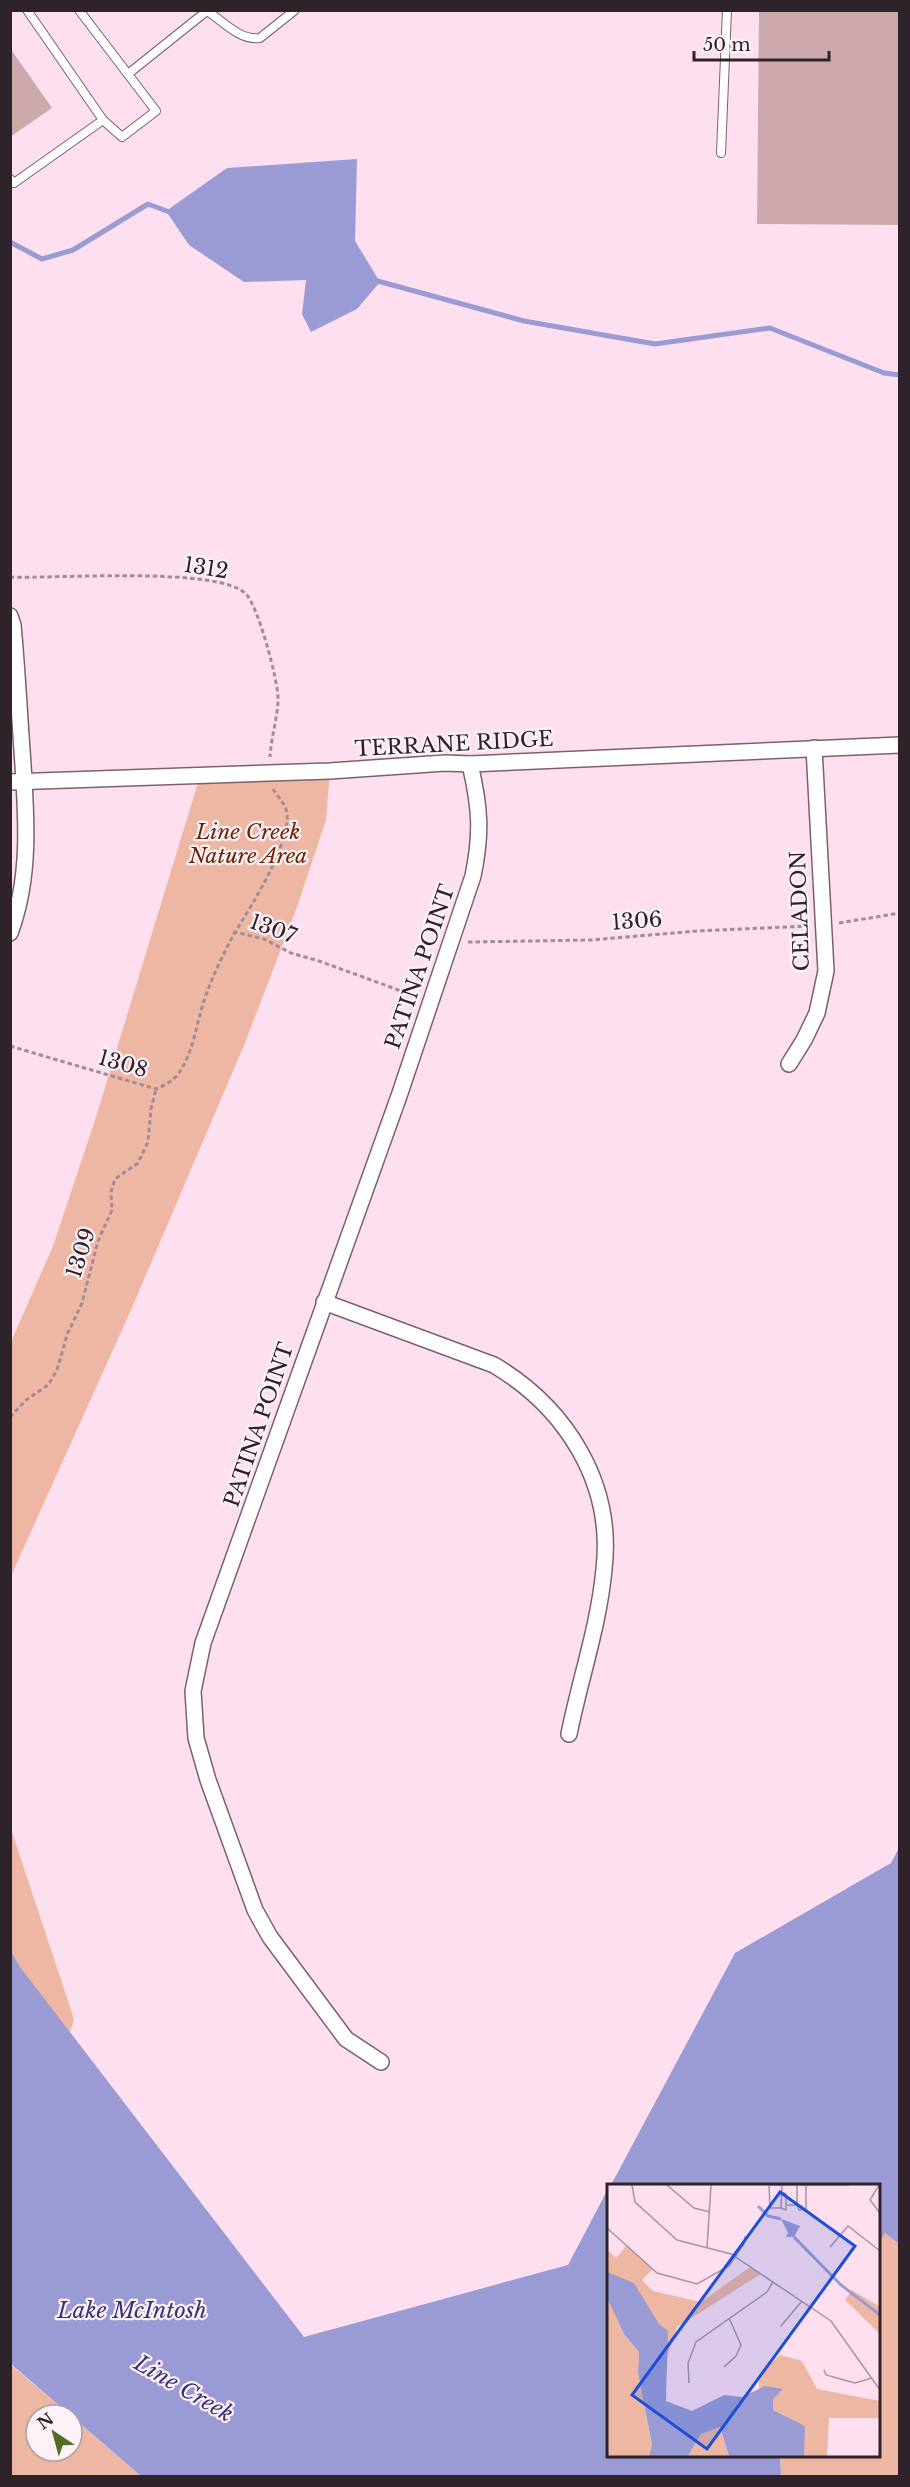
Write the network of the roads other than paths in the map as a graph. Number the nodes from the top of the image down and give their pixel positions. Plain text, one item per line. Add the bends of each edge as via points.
1 (27, 10) edge
2 (79, 10) edge
3 (295, 10) edge
4 (727, 10) edge
5 (209, 11) edge
6 (128, 74) junction
7 (103, 120) junction
8 (721, 153) dead end
9 (10, 179) edge
10 (10, 616) edge
11 (900, 745) edge
12 (814, 748) junction
13 (471, 764) junction
14 (17, 781) edge
15 (10, 933) edge
16 (789, 1064) dead end
17 (324, 1302) junction
18 (569, 1734) dead end
19 (381, 2062) dead end

1 - 7 lane
2 - 6 lane
3 - 5 lane via 254,39 235,31
4 - 8 lane
5 - 6 lane
6 - 7 lane via 156,111 122,137
7 - 9 lane via 14,183
10 - 14 street
11 - 12 street, TERRANE RIDGE
12 - 13 street, TERRANE RIDGE
12 - 16 street, CELADON via 826,971 817,1013
13 - 14 street, TERRANE RIDGE
13 - 17 street, PATINA POINT via 479,802 480,845 473,876
14 - 15 street via 26,835 23,886
17 - 18 street via 494,1365 544,1402 578,1448 593,1479 602,1515 604,1569
17 - 19 street, PATINA POINT via 203,1643 193,1691 196,1738 255,1910 270,1937 346,2039

